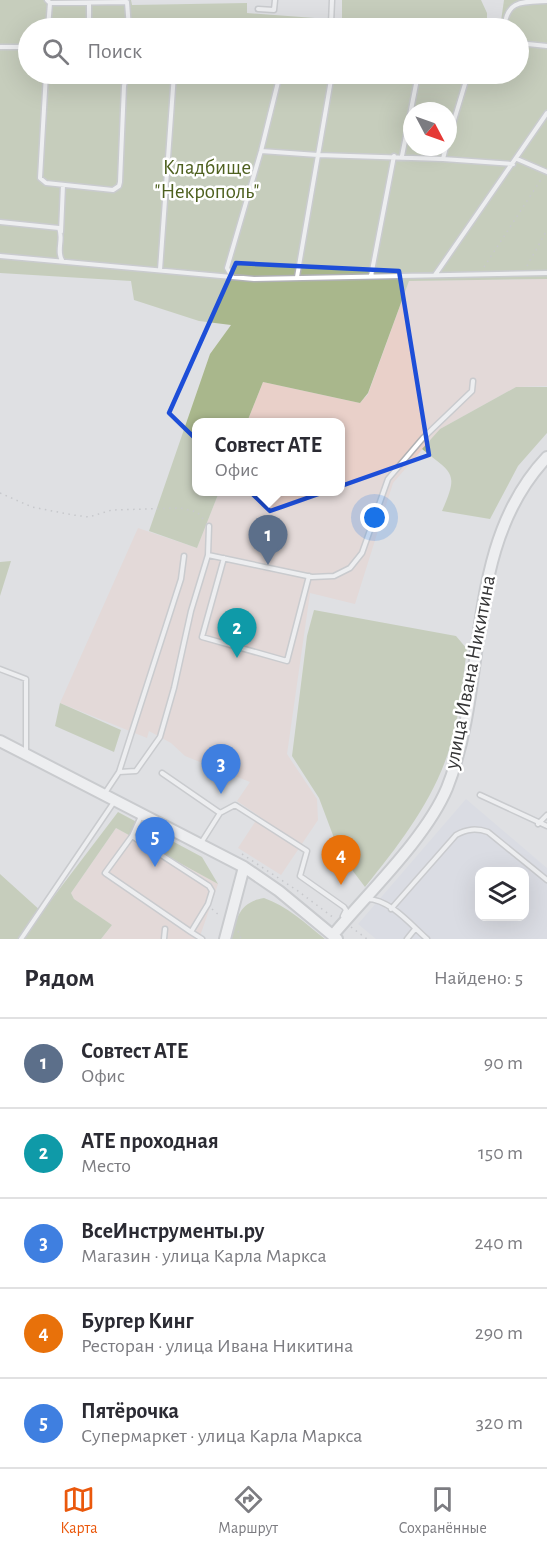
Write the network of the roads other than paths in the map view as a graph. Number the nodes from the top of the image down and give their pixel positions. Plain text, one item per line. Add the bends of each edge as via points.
1 (275, 0) edge
2 (332, 0) edge
3 (49, 2) edge
4 (547, 2) edge
5 (89, 3) junction
6 (258, 9) dead end
7 (48, 18) edge
8 (89, 18) edge
9 (129, 18) edge
10 (331, 18) edge
11 (506, 18) edge
12 (529, 44) edge
13 (546, 46) edge
14 (0, 47) edge
15 (18, 47) edge
16 (44, 84) edge
17 (126, 84) edge
18 (173, 84) edge
19 (277, 84) edge
20 (330, 84) edge
21 (416, 84) edge
22 (465, 84) edge
23 (457, 110) edge
24 (547, 113) edge
25 (261, 151) junction
26 (318, 155) junction
27 (394, 156) junction
28 (402, 156) junction
29 (443, 156) edge
30 (442, 159) junction
31 (517, 159) junction
32 (513, 164) junction
33 (547, 171) edge
34 (63, 185) junction
35 (0, 222) edge
36 (61, 223) junction
37 (55, 228) junction
38 (61, 232) junction
39 (0, 256) edge
40 (60, 256) junction
41 (53, 260) junction
42 (63, 261) junction
43 (227, 268) junction
44 (160, 270) junction
45 (547, 273) edge
46 (435, 275) junction
47 (219, 276) junction
48 (372, 276) junction
49 (236, 278) junction
50 (297, 278) junction
51 (473, 381) dead end
52 (547, 457) edge
53 (209, 526) road end
54 (208, 555) junction
55 (184, 556) dead end
56 (224, 558) junction
57 (309, 576) junction
58 (0, 669) edge
59 (0, 741) edge
60 (26, 754) junction
61 (118, 772) junction
62 (162, 773) dead end
63 (105, 793) junction
64 (480, 795) dead end
65 (116, 799) junction
66 (142, 813) junction
67 (220, 813) junction
68 (547, 815) edge
69 (538, 824) junction
70 (547, 826) edge
71 (132, 836) junction
72 (200, 844) junction
73 (244, 867) junction
74 (547, 880) edge
75 (364, 899) junction
76 (392, 909) junction
77 (342, 921) junction
78 (165, 929) dead end
79 (415, 929) junction
80 (191, 932) junction
81 (333, 935) edge
82 (21, 939) edge
83 (164, 939) edge
84 (202, 939) edge
85 (225, 939) edge
86 (407, 939) edge
87 (427, 939) edge

1 - 6 lane via 274,10
2 - 10 lane
3 - 5 lane
3 - 7 lane
4 - 11 lane via 514,4
5 - 8 lane
5 - 9 lane via 128,2
12 - 13 lane
14 - 15 lane
16 - 34 lane via 39,176 44,182
17 - 34 lane via 119,186 113,190
18 - 44 lane
19 - 25 lane
20 - 26 lane
21 - 28 lane
22 - 23 lane
24 - 31 lane
25 - 26 lane
25 - 43 lane
26 - 27 lane
26 - 50 lane
27 - 28 lane
27 - 48 lane
28 - 30 lane
29 - 30 lane
30 - 32 lane
31 - 32 lane
31 - 33 lane
32 - 46 lane
34 - 36 lane
35 - 37 lane
36 - 37 lane
36 - 38 lane
37 - 38 lane
38 - 40 lane
39 - 41 lane
40 - 41 lane
40 - 42 lane
41 - 42 lane
42 - 44 lane
43 - 47 lane
43 - 49 lane
44 - 47 lane
45 - 46 lane
46 - 48 lane
47 - 49 lane
48 - 50 lane
49 - 50 lane
51 - 57 lane via 472,391 388,479 362,553 350,568 334,576
52 - 75 main road, улица Ивана Никитина via 514,501 492,556 465,719 446,789 414,841
53 - 54 lane
54 - 56 lane
54 - 61 lane via 160,737 136,771
55 - 61 lane via 181,579
56 - 57 lane
56 - 57 lane via 202,637 287,662
58 - 60 lane via 26,679
59 - 60 main road
60 - 63 main road
61 - 63 lane
62 - 67 lane
63 - 65 main road
64 - 69 lane
65 - 66 main road
65 - 82 lane
66 - 71 lane
66 - 72 main road
67 - 72 lane
67 - 77 lane via 236,806 307,851 300,876 344,907
68 - 69 lane
69 - 70 lane
71 - 80 lane via 209,886 212,891 208,904
71 - 80 lane via 105,873
72 - 73 main road
73 - 81 main road
73 - 85 main road
74 - 76 lane via 488,832 464,830
75 - 76 lane via 374,899
75 - 77 main road, улица Ивана Никитина
76 - 79 lane
77 - 81 main road, улица Ивана Никитина
78 - 83 lane
79 - 86 lane
79 - 87 lane
80 - 84 lane

